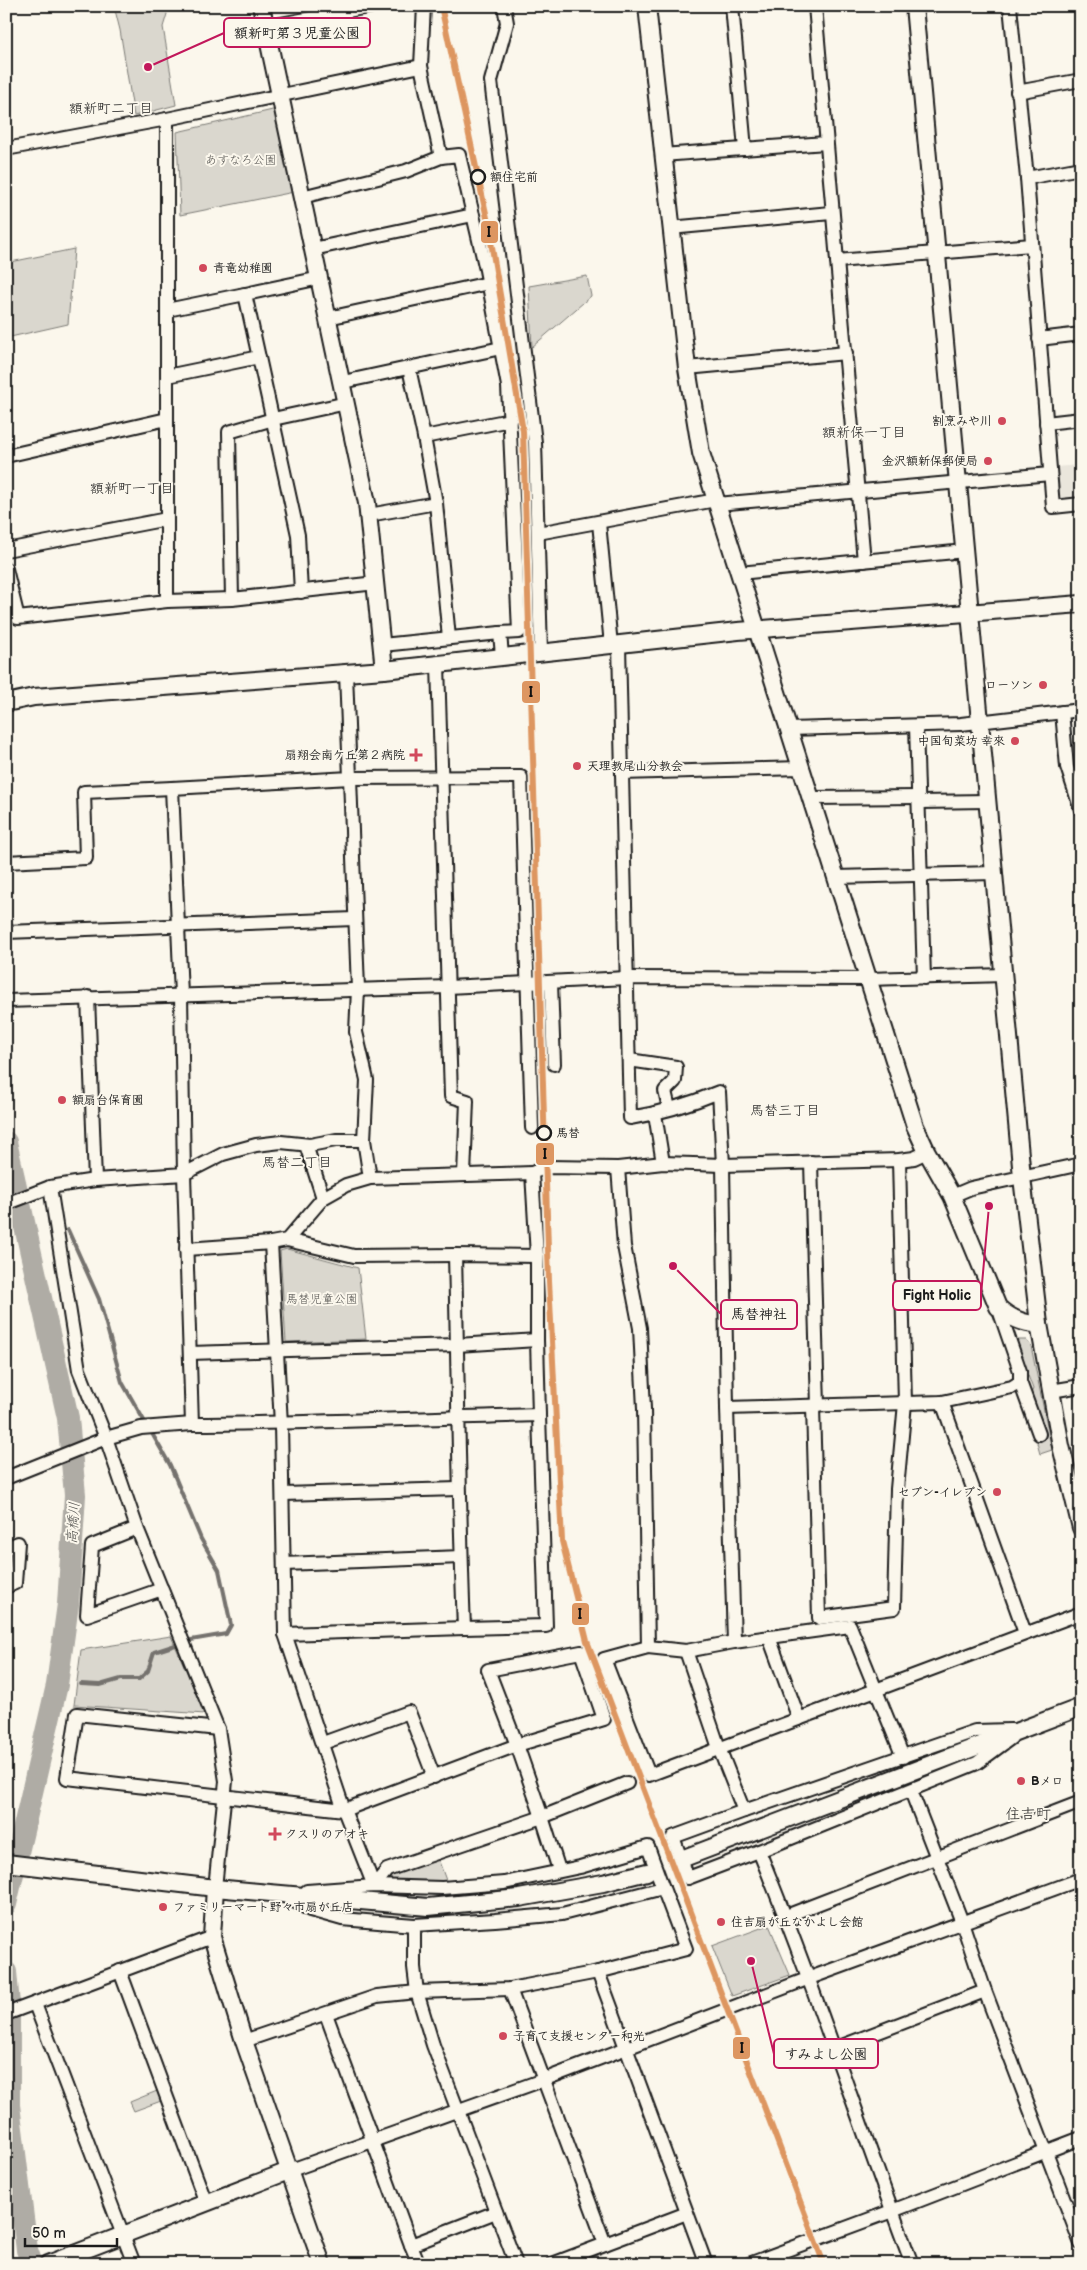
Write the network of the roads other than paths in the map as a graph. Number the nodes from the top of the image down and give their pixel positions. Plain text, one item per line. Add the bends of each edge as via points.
1 (261, 6) edge
2 (373, 6) edge
3 (504, 6) edge
4 (647, 6) edge
5 (732, 6) edge
6 (815, 6) edge
7 (914, 6) edge
8 (1011, 6) edge
9 (422, 8) edge
10 (336, 9) edge
11 (265, 27) junction
12 (421, 66) junction
13 (1081, 80) edge
14 (1017, 92) junction
15 (280, 95) junction
16 (166, 119) junction
17 (826, 143) junction
18 (6, 149) edge
19 (745, 149) junction
20 (662, 155) junction
21 (440, 157) junction
22 (1081, 168) edge
23 (1027, 178) junction
24 (302, 197) junction
25 (831, 213) junction
26 (473, 215) junction
27 (670, 228) junction
28 (1032, 245) junction
29 (313, 249) junction
30 (937, 251) junction
31 (837, 261) junction
32 (320, 278) junction
33 (489, 283) junction
34 (241, 295) junction
35 (167, 310) junction
36 (328, 318) junction
37 (1081, 334) edge
38 (1040, 339) junction
39 (501, 348) junction
40 (846, 353) junction
41 (259, 357) junction
42 (409, 368) junction
43 (687, 368) junction
44 (167, 376) junction
45 (343, 382) junction
46 (347, 403) junction
47 (167, 419) junction
48 (273, 419) junction
49 (1081, 419) edge
50 (510, 420) junction
51 (1046, 423) junction
52 (424, 437) junction
53 (6, 456) edge
54 (1050, 474) junction
55 (958, 482) junction
56 (856, 491) junction
57 (717, 502) junction
58 (436, 503) junction
59 (1081, 504) edge
60 (369, 515) junction
61 (167, 519) junction
62 (599, 523) junction
63 (538, 533) junction
64 (6, 550) edge
65 (964, 551) junction
66 (864, 561) junction
67 (6, 569) edge
68 (739, 573) junction
69 (376, 583) junction
70 (300, 592) junction
71 (167, 600) junction
72 (232, 600) junction
73 (1081, 604) edge
74 (971, 614) junction
75 (758, 630) junction
76 (500, 633) junction
77 (449, 638) junction
78 (382, 645) junction
79 (615, 645) junction
80 (541, 652) junction
81 (502, 656) junction
82 (438, 664) junction
83 (384, 670) junction
84 (346, 673) junction
85 (6, 703) edge
86 (1081, 710) edge
87 (1062, 712) junction
88 (980, 721) junction
89 (916, 726) junction
90 (789, 729) junction
91 (801, 768) junction
92 (622, 773) junction
93 (350, 778) junction
94 (442, 778) junction
95 (172, 788) junction
96 (1079, 796) edge
97 (811, 798) junction
98 (919, 800) junction
99 (987, 801) junction
100 (1081, 810) edge
101 (6, 862) edge
102 (994, 873) junction
103 (921, 875) junction
104 (836, 877) junction
105 (354, 920) junction
106 (177, 928) junction
107 (6, 932) edge
108 (1004, 975) junction
109 (627, 978) junction
110 (924, 978) junction
111 (868, 979) junction
112 (528, 982) junction
113 (551, 983) junction
114 (448, 987) junction
115 (358, 989) junction
116 (181, 995) junction
117 (88, 997) junction
118 (6, 1001) edge
119 (629, 1060) junction
120 (554, 1064) dead end
121 (669, 1108) junction
122 (655, 1114) junction
123 (532, 1128) dead end
124 (364, 1140) junction
125 (306, 1145) junction
126 (927, 1152) junction
127 (899, 1160) junction
128 (811, 1162) junction
129 (663, 1163) junction
130 (1081, 1164) edge
131 (723, 1165) junction
132 (618, 1168) junction
133 (532, 1173) junction
134 (184, 1174) junction
135 (464, 1175) junction
136 (1022, 1177) junction
137 (370, 1178) junction
138 (95, 1180) junction
139 (45, 1189) junction
140 (952, 1196) junction
141 (323, 1198) junction
142 (6, 1204) edge
143 (286, 1240) junction
144 (271, 1243) junction
145 (186, 1249) junction
146 (455, 1255) junction
147 (537, 1256) junction
148 (998, 1307) junction
149 (1039, 1324) junction
150 (537, 1340) junction
151 (457, 1345) junction
152 (278, 1350) junction
153 (190, 1353) junction
154 (1020, 1382) junction
155 (1081, 1386) edge
156 (1051, 1392) junction
157 (942, 1402) junction
158 (905, 1403) junction
159 (816, 1407) junction
160 (728, 1408) junction
161 (539, 1415) junction
162 (458, 1417) junction
163 (192, 1424) junction
164 (280, 1424) junction
165 (1039, 1434) dead end
166 (106, 1438) junction
167 (6, 1478) edge
168 (458, 1489) junction
169 (283, 1494) junction
170 (137, 1528) junction
171 (1081, 1528) edge
172 (6, 1548) edge
173 (461, 1557) junction
174 (284, 1564) junction
175 (6, 1587) edge
176 (162, 1588) junction
177 (1081, 1613) edge
178 (850, 1620) junction
179 (464, 1628) junction
180 (1025, 1632) junction
181 (286, 1634) junction
182 (769, 1637) junction
183 (734, 1642) junction
184 (648, 1647) junction
185 (686, 1651) junction
186 (874, 1690) junction
187 (1081, 1707) edge
188 (799, 1718) junction
189 (218, 1729) junction
190 (1021, 1730) junction
191 (323, 1743) junction
192 (517, 1745) junction
193 (719, 1748) junction
194 (903, 1757) junction
195 (434, 1777) junction
196 (627, 1783) dead end
197 (911, 1791) junction
198 (226, 1795) junction
199 (1081, 1802) edge
200 (344, 1810) junction
201 (744, 1811) junction
202 (542, 1817) junction
203 (759, 1851) junction
204 (937, 1857) junction
205 (684, 1858) tunnel mouth
206 (6, 1864) edge
207 (559, 1870) junction
208 (647, 1872) tunnel mouth
209 (1081, 1879) edge
210 (374, 1886) junction
211 (214, 1888) junction
212 (663, 1888) junction
213 (278, 1893) junction
214 (786, 1916) junction
215 (962, 1922) junction
216 (414, 1924) junction
217 (212, 1937) junction
218 (120, 1972) junction
219 (598, 1972) junction
220 (807, 1979) junction
221 (510, 1989) junction
222 (985, 1991) junction
223 (417, 1992) junction
224 (35, 2004) junction
225 (6, 2014) edge
226 (326, 2014) junction
227 (244, 2041) junction
228 (625, 2048) junction
229 (834, 2049) junction
230 (543, 2080) junction
231 (458, 2109) junction
232 (1081, 2138) edge
233 (373, 2140) junction
234 (1045, 2151) junction
235 (291, 2170) junction
236 (206, 2203) junction
237 (892, 2211) junction
238 (496, 2212) junction
239 (687, 2213) junction
240 (123, 2235) junction
241 (605, 2244) junction
242 (1081, 2244) edge
243 (411, 2245) junction
244 (54, 2261) edge
245 (134, 2264) edge
246 (322, 2264) edge
247 (419, 2264) edge
248 (516, 2264) edge
249 (552, 2264) edge
250 (706, 2264) edge
251 (750, 2264) edge
252 (912, 2264) edge

1 - 11 street
2 - 10 street
3 - 63 street via 507,23 491,81 535,442
4 - 20 street
5 - 19 street
6 - 17 street
7 - 30 street
8 - 14 street
9 - 12 street
10 - 11 street
11 - 15 street
12 - 15 street
12 - 21 street
13 - 14 street
14 - 23 street
15 - 16 street
15 - 24 street
16 - 18 street
16 - 35 street
17 - 19 street
17 - 25 street
19 - 20 street
20 - 27 street
21 - 24 street via 406,171
21 - 26 street via 459,156
22 - 23 street
23 - 28 street
24 - 29 street
25 - 27 street
25 - 31 street
26 - 29 street
26 - 33 street
27 - 43 street
28 - 30 street
28 - 38 street
29 - 32 street
30 - 31 street
30 - 55 street
31 - 40 street
32 - 34 street
32 - 36 street
33 - 36 street
33 - 39 street
34 - 35 street
34 - 41 street via 245,294
35 - 44 street
36 - 45 street
37 - 38 street
38 - 51 street
39 - 42 street
39 - 50 street
40 - 43 street
40 - 56 street
41 - 44 street
41 - 48 street
42 - 45 street
42 - 52 street
43 - 57 street via 701,453
44 - 47 street
45 - 46 street
46 - 48 street
46 - 60 street
47 - 53 street
47 - 61 street
48 - 70 street via 298,535
48 - 72 street via 229,432
49 - 51 street
50 - 52 street
50 - 76 street via 518,632
51 - 54 street
52 - 58 street
54 - 55 street
54 - 59 street via 1053,507
55 - 56 street
55 - 65 street
56 - 57 street
56 - 66 street
57 - 62 street
57 - 68 street
58 - 60 street
58 - 77 street
60 - 69 street
61 - 64 street
61 - 71 street
62 - 63 street
62 - 79 street
63 - 80 street
65 - 66 street
65 - 74 street
66 - 68 street
67 - 71 street via 18,618
68 - 75 street
69 - 70 street
69 - 78 street
70 - 72 street
71 - 72 street
73 - 74 street
74 - 75 street
74 - 88 street
75 - 79 street
75 - 90 street
76 - 77 street
76 - 81 street
77 - 78 street
78 - 83 street
79 - 80 street
79 - 92 street
80 - 81 street
81 - 82 street
82 - 83 street
82 - 94 street
83 - 84 street
84 - 85 street via 34,697
84 - 93 street
86 - 87 street
87 - 88 street
87 - 96 street via 1067,767
88 - 89 street
88 - 99 street
89 - 90 street
89 - 98 street
90 - 91 street
91 - 92 street
91 - 97 street
92 - 109 street
93 - 94 street
93 - 95 street
93 - 105 street
94 - 112 street via 520,777
94 - 114 street
95 - 101 street via 84,792 86,858
95 - 106 street
96 - 100 street
97 - 98 street
97 - 104 street
98 - 99 street
98 - 103 street
99 - 102 street
102 - 103 street
102 - 108 street
103 - 104 street
103 - 110 street
104 - 111 street
105 - 106 street
105 - 115 street
106 - 107 street
106 - 116 street
108 - 110 street
108 - 136 street
109 - 111 street
109 - 113 street
109 - 119 street
110 - 111 street
111 - 126 street
112 - 113 street
112 - 114 street
112 - 123 street
113 - 120 street
114 - 115 street
114 - 135 street via 451,1096 468,1101
115 - 116 street
115 - 124 street via 356,1032 367,1080
116 - 117 street
116 - 134 street
117 - 118 street
117 - 138 street
119 - 121 street via 676,1067 675,1081 665,1091
119 - 122 street via 630,1118
121 - 122 street
121 - 131 street via 693,1103 719,1092
122 - 129 street
124 - 125 street
124 - 137 street
125 - 134 street via 256,1144 223,1154
125 - 141 street
126 - 127 street
126 - 140 street
127 - 128 street
127 - 158 street
128 - 131 street
128 - 159 street
129 - 131 street
129 - 132 street
130 - 136 street
131 - 160 street
132 - 133 street via 546,1168
132 - 184 street via 624,1246 640,1328
133 - 135 street
133 - 147 street
134 - 138 street
134 - 145 street
135 - 137 street
136 - 140 street via 971,1188
136 - 149 street
137 - 141 street via 346,1185
138 - 139 street
139 - 142 street
139 - 166 street via 79,1370
140 - 148 street
141 - 143 street
143 - 144 street
143 - 146 street via 354,1256
144 - 145 street
144 - 152 street
145 - 153 street
146 - 147 street
146 - 151 street
147 - 150 street
148 - 149 street via 1009,1315
148 - 154 street via 1020,1371
149 - 156 street
150 - 151 street
150 - 161 street
151 - 152 street
151 - 162 street
152 - 153 street
152 - 164 street
153 - 163 street
154 - 157 street via 1012,1387
154 - 165 street
155 - 156 street
156 - 171 street
157 - 158 street
157 - 180 street
158 - 159 street
158 - 178 street via 896,1489 894,1608
159 - 160 street
159 - 178 street via 819,1618
160 - 183 street
161 - 162 street
161 - 179 street via 546,1626
162 - 164 street
162 - 168 street
163 - 164 street
163 - 166 street via 141,1428
164 - 169 street
166 - 167 street
166 - 170 street
168 - 169 street
168 - 173 street
169 - 174 street
170 - 176 street
170 - 176 street via 92,1546 87,1615
172 - 175 street via 18,1543 15,1583
173 - 174 street
173 - 179 street
174 - 181 street
176 - 189 street
177 - 180 street
178 - 182 street
178 - 186 street
179 - 181 street
180 - 186 street
181 - 191 street
182 - 183 street
182 - 188 street
183 - 185 street
184 - 185 street
184 - 193 street via 604,1659 649,1775
185 - 193 street
186 - 188 street
186 - 194 street
187 - 190 street
188 - 193 street
189 - 198 street
189 - 198 street via 78,1714 67,1778
190 - 194 street via 974,1731
190 - 197 street via 977,1763
190 - 205 street
191 - 195 street via 409,1712
191 - 200 street
192 - 192 street via 488,1670 581,1652 604,1719
192 - 195 street
192 - 202 street
193 - 201 street
194 - 201 street
195 - 200 street
196 - 202 street
197 - 203 street
197 - 204 street
198 - 200 street
198 - 211 street
199 - 204 street
200 - 210 street
201 - 203 street via 673,1837 688,1878
202 - 207 street
202 - 210 street via 387,1870
203 - 214 street
204 - 214 street
204 - 215 street
206 - 211 street
207 - 210 street via 475,1886
207 - 212 street via 648,1847
208 - 213 street via 527,1897 428,1907
209 - 215 street
210 - 213 street
211 - 213 street
211 - 217 street
212 - 216 street via 562,1914
212 - 219 street via 686,1950
213 - 216 street via 310,1910 342,1919
214 - 220 street
215 - 220 street
215 - 222 street
216 - 223 street
217 - 218 street
217 - 227 street
218 - 224 street
218 - 236 street
219 - 221 street
219 - 228 street
220 - 228 street
220 - 229 street
221 - 223 street
221 - 230 street
222 - 229 street
222 - 234 street
223 - 226 street via 377,1996
223 - 231 street
224 - 225 street
224 - 240 street
226 - 227 street
226 - 233 street
227 - 235 street
228 - 230 street
228 - 239 street
229 - 237 street
230 - 231 street
230 - 241 street
231 - 233 street
231 - 238 street
232 - 234 street
233 - 235 street
233 - 243 street
234 - 237 street
234 - 242 street
235 - 236 street
235 - 246 street
236 - 240 street
237 - 251 street
237 - 252 street
238 - 243 street
238 - 248 street
239 - 241 street
239 - 250 street
240 - 244 street
240 - 245 street
241 - 249 street
243 - 247 street

